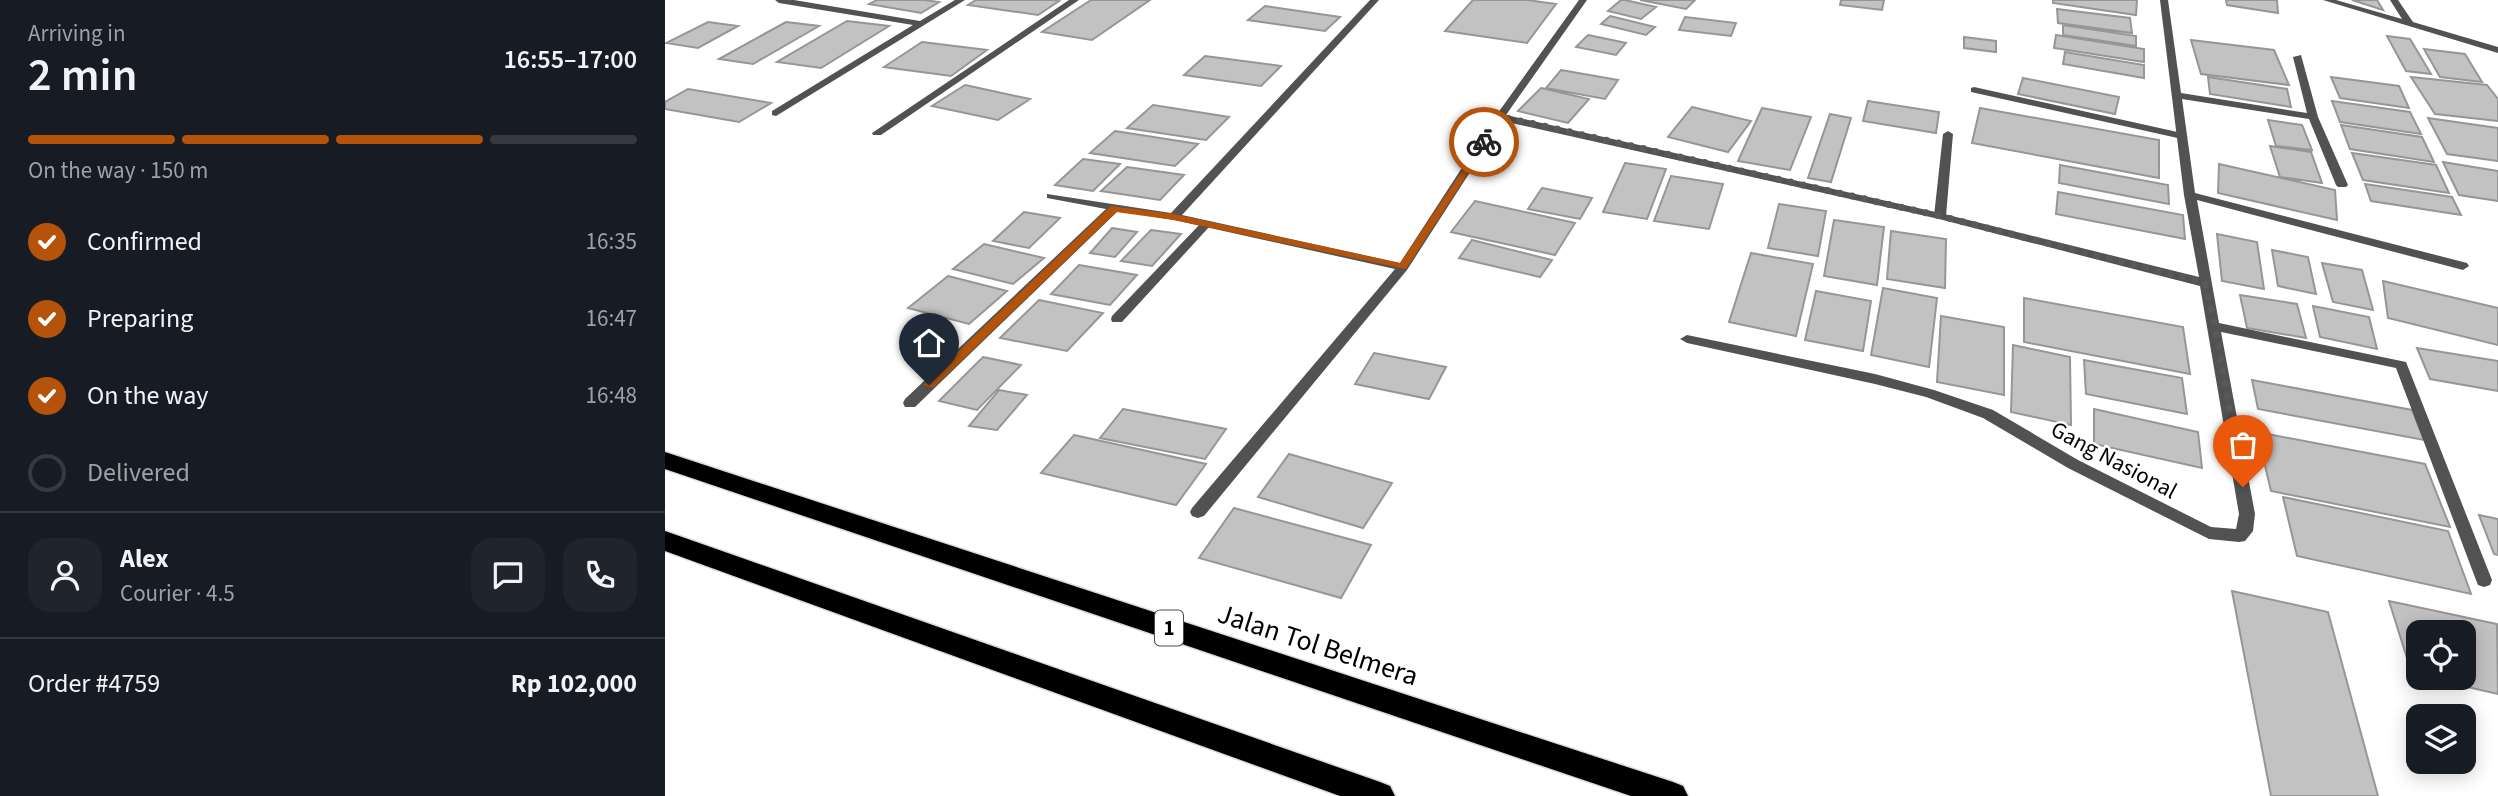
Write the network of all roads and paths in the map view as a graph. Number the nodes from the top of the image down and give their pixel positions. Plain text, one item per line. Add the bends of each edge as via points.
1 (779, 0) edge
2 (961, 0) edge
3 (1075, 0) edge
4 (1375, 0) edge
5 (1583, 0) edge
6 (2163, 0) edge
7 (2327, 0) edge
8 (2394, 0) edge
9 (2409, 23) junction
10 (921, 24) junction
11 (2486, 47) junction
12 (2498, 50) edge
13 (2298, 57) dead end
14 (2498, 64) edge
15 (1974, 90) dead end
16 (2177, 95) junction
17 (776, 113) dead end
18 (1500, 117) junction
19 (2313, 117) junction
20 (877, 133) dead end
21 (1948, 134) dead end
22 (2182, 136) junction
23 (2342, 185) dead end
24 (2190, 195) junction
25 (1051, 196) dead end
26 (1114, 208) junction
27 (1940, 216) junction
28 (1174, 217) junction
29 (1206, 223) junction
30 (2463, 266) dead end
31 (1403, 267) junction
32 (2205, 283) junction
33 (1117, 319) dead end
34 (2215, 326) junction
35 (1687, 339) dead end
36 (910, 403) dead end
37 (665, 460) edge
38 (1198, 512) dead end
39 (665, 541) edge
40 (2484, 580) dead end
41 (1380, 796) edge
42 (1673, 796) edge

1 - 10 street
2 - 10 street
3 - 20 street
4 - 28 street
5 - 18 street
6 - 16 street, Gang Nasional
7 - 9 street
8 - 9 street
9 - 11 street
10 - 17 street
11 - 12 street
11 - 14 street
13 - 19 street
15 - 22 street
16 - 19 street
16 - 22 street, Gang Nasional
18 - 27 street
18 - 31 street
19 - 23 street
21 - 27 street
22 - 24 street, Gang Nasional
24 - 30 street
24 - 32 street, Gang Nasional
25 - 26 street
26 - 28 street
26 - 36 street
27 - 32 street
28 - 29 street
29 - 31 street
29 - 33 street
31 - 38 street
32 - 34 street, Gang Nasional
34 - 35 street, Gang Nasional via 2247,514 2245,531 2239,536 2209,533 2073,464 1988,414 1929,393
34 - 40 street via 2401,365
37 - 42 highway, Jalan Tol Belmera / 1
39 - 41 highway

